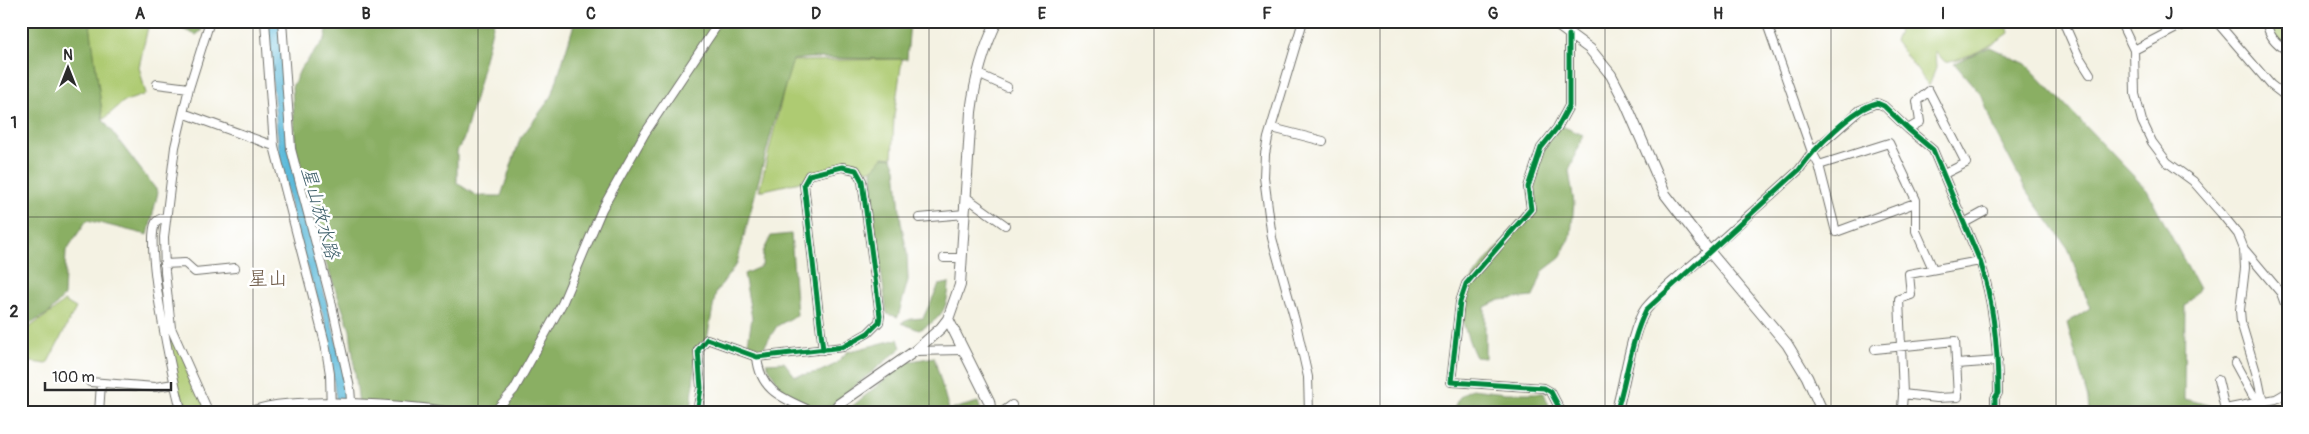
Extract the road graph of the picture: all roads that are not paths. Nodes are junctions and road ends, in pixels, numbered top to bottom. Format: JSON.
{"nodes":[{"id":1,"x":210,"y":21,"type":"edge"},
{"id":2,"x":265,"y":21,"type":"edge"},
{"id":3,"x":282,"y":21,"type":"edge"},
{"id":4,"x":720,"y":21,"type":"edge"},
{"id":5,"x":997,"y":21,"type":"edge"},
{"id":6,"x":1303,"y":21,"type":"edge"},
{"id":7,"x":1552,"y":21,"type":"edge"},
{"id":8,"x":1766,"y":21,"type":"edge"},
{"id":9,"x":2063,"y":21,"type":"edge"},
{"id":10,"x":2120,"y":21,"type":"edge"},
{"id":11,"x":2190,"y":21,"type":"edge"},
{"id":12,"x":2216,"y":21,"type":"edge"},
{"id":13,"x":2266,"y":21,"type":"edge"},
{"id":14,"x":1569,"y":35,"type":"junction"},
{"id":15,"x":2134,"y":50,"type":"junction"},
{"id":16,"x":2288,"y":51,"type":"edge"},
{"id":17,"x":978,"y":74,"type":"junction"},
{"id":18,"x":2090,"y":74,"type":"dead end"},
{"id":19,"x":157,"y":84,"type":"dead end"},
{"id":20,"x":1008,"y":87,"type":"dead end"},
{"id":21,"x":189,"y":88,"type":"junction"},
{"id":22,"x":2288,"y":98,"type":"edge"},
{"id":23,"x":183,"y":113,"type":"junction"},
{"id":24,"x":1272,"y":128,"type":"junction"},
{"id":25,"x":1908,"y":130,"type":"junction"},
{"id":26,"x":1323,"y":140,"type":"dead end"},
{"id":27,"x":274,"y":146,"type":"junction"},
{"id":28,"x":1812,"y":152,"type":"junction"},
{"id":29,"x":1819,"y":165,"type":"junction"},
{"id":30,"x":1944,"y":174,"type":"junction"},
{"id":31,"x":967,"y":198,"type":"junction"},
{"id":32,"x":1915,"y":203,"type":"junction"},
{"id":33,"x":1984,"y":212,"type":"dead end"},
{"id":34,"x":965,"y":214,"type":"junction"},
{"id":35,"x":166,"y":217,"type":"junction"},
{"id":36,"x":919,"y":218,"type":"dead end"},
{"id":37,"x":1964,"y":223,"type":"junction"},
{"id":38,"x":1005,"y":225,"type":"dead end"},
{"id":39,"x":2244,"y":249,"type":"junction"},
{"id":40,"x":1709,"y":251,"type":"junction"},
{"id":41,"x":944,"y":258,"type":"dead end"},
{"id":42,"x":962,"y":258,"type":"junction"},
{"id":43,"x":1980,"y":261,"type":"junction"},
{"id":44,"x":164,"y":264,"type":"junction"},
{"id":45,"x":235,"y":268,"type":"dead end"},
{"id":46,"x":1934,"y":269,"type":"junction"},
{"id":47,"x":2288,"y":312,"type":"edge"},
{"id":48,"x":948,"y":319,"type":"junction"},
{"id":49,"x":1900,"y":347,"type":"junction"},
{"id":50,"x":1875,"y":348,"type":"dead end"},
{"id":51,"x":824,"y":350,"type":"junction"},
{"id":52,"x":915,"y":350,"type":"junction"},
{"id":53,"x":962,"y":350,"type":"junction"},
{"id":54,"x":757,"y":357,"type":"junction"},
{"id":55,"x":1998,"y":361,"type":"junction"},
{"id":56,"x":2235,"y":363,"type":"dead end"},
{"id":57,"x":1957,"y":364,"type":"junction"},
{"id":58,"x":2218,"y":380,"type":"dead end"},
{"id":59,"x":90,"y":382,"type":"dead end"},
{"id":60,"x":101,"y":383,"type":"junction"},
{"id":61,"x":174,"y":384,"type":"junction"},
{"id":62,"x":2288,"y":392,"type":"edge"},
{"id":63,"x":1903,"y":394,"type":"junction"},
{"id":64,"x":2263,"y":400,"type":"junction"},
{"id":65,"x":331,"y":402,"type":"junction"},
{"id":66,"x":352,"y":403,"type":"junction"},
{"id":67,"x":1012,"y":405,"type":"dead end"},
{"id":68,"x":1617,"y":412,"type":"edge"},
{"id":69,"x":99,"y":413,"type":"edge"},
{"id":70,"x":182,"y":413,"type":"edge"},
{"id":71,"x":209,"y":413,"type":"edge"},
{"id":72,"x":248,"y":413,"type":"edge"},
{"id":73,"x":331,"y":413,"type":"edge"},
{"id":74,"x":352,"y":413,"type":"edge"},
{"id":75,"x":460,"y":413,"type":"edge"},
{"id":76,"x":493,"y":413,"type":"edge"},
{"id":77,"x":697,"y":413,"type":"edge"},
{"id":78,"x":815,"y":413,"type":"edge"},
{"id":79,"x":832,"y":413,"type":"edge"},
{"id":80,"x":991,"y":413,"type":"edge"},
{"id":81,"x":1001,"y":413,"type":"edge"},
{"id":82,"x":1309,"y":413,"type":"edge"},
{"id":83,"x":1562,"y":413,"type":"edge"},
{"id":84,"x":1823,"y":413,"type":"edge"},
{"id":85,"x":1898,"y":413,"type":"edge"},
{"id":86,"x":1995,"y":413,"type":"edge"},
{"id":87,"x":2265,"y":413,"type":"edge"}],
"edges":[{"from":1,"to":21,"type":"street"},
{"from":2,"to":27,"type":"street"},
{"from":3,"to":66,"type":"street"},
{"from":4,"to":76,"type":"street"},
{"from":5,"to":17,"type":"street"},
{"from":6,"to":24,"type":"street"},
{"from":7,"to":14,"type":"street"},
{"from":8,"to":28,"type":"street"},
{"from":9,"to":18,"type":"street"},
{"from":10,"to":15,"type":"street"},
{"from":11,"to":15,"type":"street"},
{"from":12,"to":22,"type":"street"},
{"from":13,"to":16,"type":"street"},
{"from":14,"to":40,"type":"street"},
{"from":14,"to":83,"type":"street"},
{"from":15,"to":39,"type":"street"},
{"from":17,"to":20,"type":"street"},
{"from":17,"to":31,"type":"street"},
{"from":19,"to":21,"type":"street"},
{"from":21,"to":23,"type":"street"},
{"from":23,"to":27,"type":"street"},
{"from":23,"to":35,"type":"street"},
{"from":24,"to":26,"type":"street"},
{"from":24,"to":82,"type":"street"},
{"from":25,"to":28,"type":"street"},
{"from":25,"to":30,"type":"street"},
{"from":25,"to":30,"type":"street"},
{"from":27,"to":65,"type":"street"},
{"from":28,"to":29,"type":"street"},
{"from":28,"to":40,"type":"street"},
{"from":29,"to":32,"type":"street"},
{"from":29,"to":32,"type":"street"},
{"from":30,"to":37,"type":"street"},
{"from":31,"to":34,"type":"street"},
{"from":31,"to":38,"type":"street"},
{"from":32,"to":46,"type":"street"},
{"from":33,"to":37,"type":"street"},
{"from":34,"to":36,"type":"street"},
{"from":34,"to":42,"type":"street"},
{"from":35,"to":44,"type":"street"},
{"from":35,"to":61,"type":"street"},
{"from":37,"to":43,"type":"street"},
{"from":39,"to":47,"type":"street"},
{"from":39,"to":64,"type":"street"},
{"from":40,"to":68,"type":"street"},
{"from":40,"to":84,"type":"street"},
{"from":41,"to":42,"type":"street"},
{"from":42,"to":48,"type":"street"},
{"from":43,"to":46,"type":"street"},
{"from":43,"to":55,"type":"street"},
{"from":44,"to":45,"type":"street"},
{"from":44,"to":71,"type":"street"},
{"from":46,"to":49,"type":"street"},
{"from":48,"to":52,"type":"street"},
{"from":48,"to":53,"type":"street"},
{"from":49,"to":50,"type":"street"},
{"from":49,"to":57,"type":"street"},
{"from":49,"to":63,"type":"street"},
{"from":51,"to":51,"type":"street"},
{"from":51,"to":54,"type":"street"},
{"from":52,"to":53,"type":"street"},
{"from":52,"to":79,"type":"street"},
{"from":53,"to":80,"type":"street"},
{"from":54,"to":77,"type":"street"},
{"from":54,"to":78,"type":"street"},
{"from":55,"to":57,"type":"street"},
{"from":55,"to":86,"type":"street"},
{"from":56,"to":64,"type":"street"},
{"from":57,"to":63,"type":"street"},
{"from":58,"to":64,"type":"street"},
{"from":59,"to":60,"type":"street"},
{"from":60,"to":61,"type":"street"},
{"from":60,"to":69,"type":"street"},
{"from":61,"to":70,"type":"street"},
{"from":62,"to":64,"type":"street"},
{"from":63,"to":85,"type":"street"},
{"from":64,"to":87,"type":"street"},
{"from":65,"to":66,"type":"street"},
{"from":65,"to":72,"type":"street"},
{"from":65,"to":73,"type":"street"},
{"from":66,"to":74,"type":"street"},
{"from":66,"to":75,"type":"street"},
{"from":67,"to":81,"type":"street"}]}
